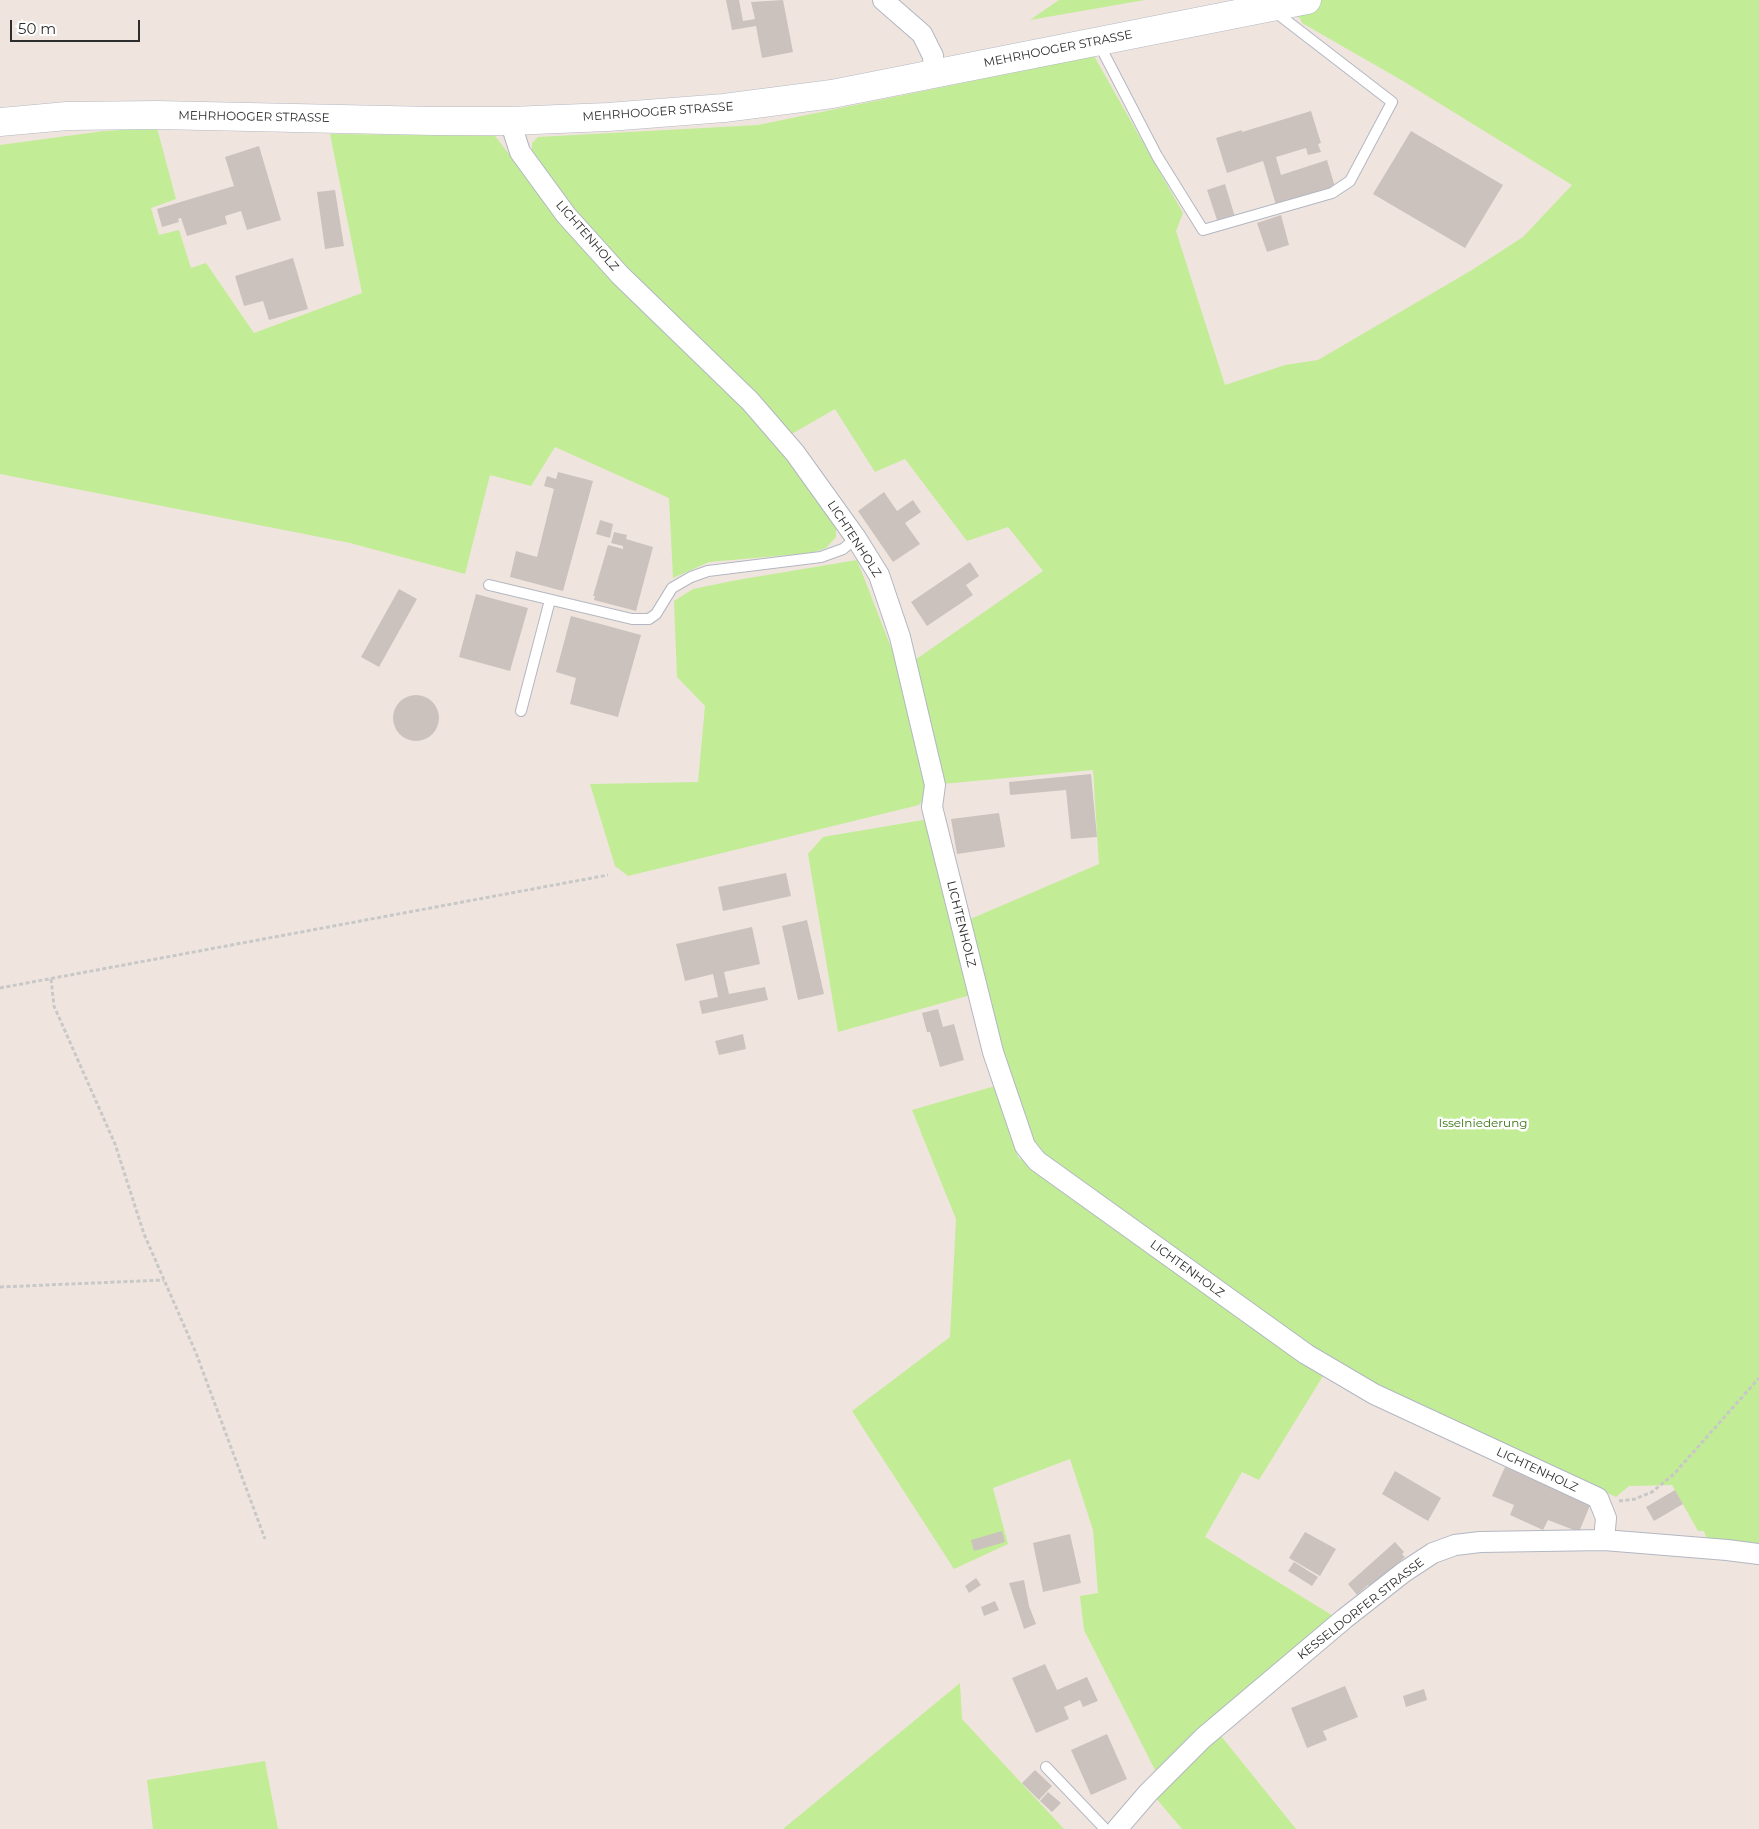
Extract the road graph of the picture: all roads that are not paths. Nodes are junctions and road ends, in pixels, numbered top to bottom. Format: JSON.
{"nodes":[{"id":1,"x":884,"y":0,"type":"edge"},
{"id":2,"x":1307,"y":0,"type":"edge"},
{"id":3,"x":1270,"y":8,"type":"junction"},
{"id":4,"x":1098,"y":42,"type":"junction"},
{"id":5,"x":934,"y":74,"type":"junction"},
{"id":6,"x":510,"y":121,"type":"junction"},
{"id":7,"x":0,"y":122,"type":"edge"},
{"id":8,"x":856,"y":538,"type":"junction"},
{"id":9,"x":489,"y":585,"type":"dead end"},
{"id":10,"x":550,"y":600,"type":"junction"},
{"id":11,"x":521,"y":711,"type":"dead end"},
{"id":12,"x":1604,"y":1540,"type":"junction"},
{"id":13,"x":1759,"y":1554,"type":"edge"},
{"id":14,"x":1046,"y":1767,"type":"dead end"},
{"id":15,"x":1105,"y":1829,"type":"edge"},
{"id":16,"x":1117,"y":1829,"type":"edge"}],
"edges":[{"from":1,"to":5,"type":"street"},
{"from":2,"to":3,"type":"main road","name":"MEHRHOOGER STRASSE"},
{"from":3,"to":4,"type":"main road","name":"MEHRHOOGER STRASSE"},
{"from":3,"to":4,"type":"lane"},
{"from":4,"to":5,"type":"main road","name":"MEHRHOOGER STRASSE"},
{"from":5,"to":6,"type":"main road","name":"MEHRHOOGER STRASSE"},
{"from":6,"to":7,"type":"main road","name":"MEHRHOOGER STRASSE"},
{"from":6,"to":8,"type":"street","name":"LICHTENHOLZ"},
{"from":8,"to":10,"type":"lane"},
{"from":8,"to":12,"type":"street","name":"LICHTENHOLZ"},
{"from":9,"to":10,"type":"lane"},
{"from":10,"to":11,"type":"lane"},
{"from":12,"to":13,"type":"street","name":"KESSELDORFER STRASSE"},
{"from":12,"to":16,"type":"street","name":"KESSELDORFER STRASSE"},
{"from":14,"to":15,"type":"lane"}]}
